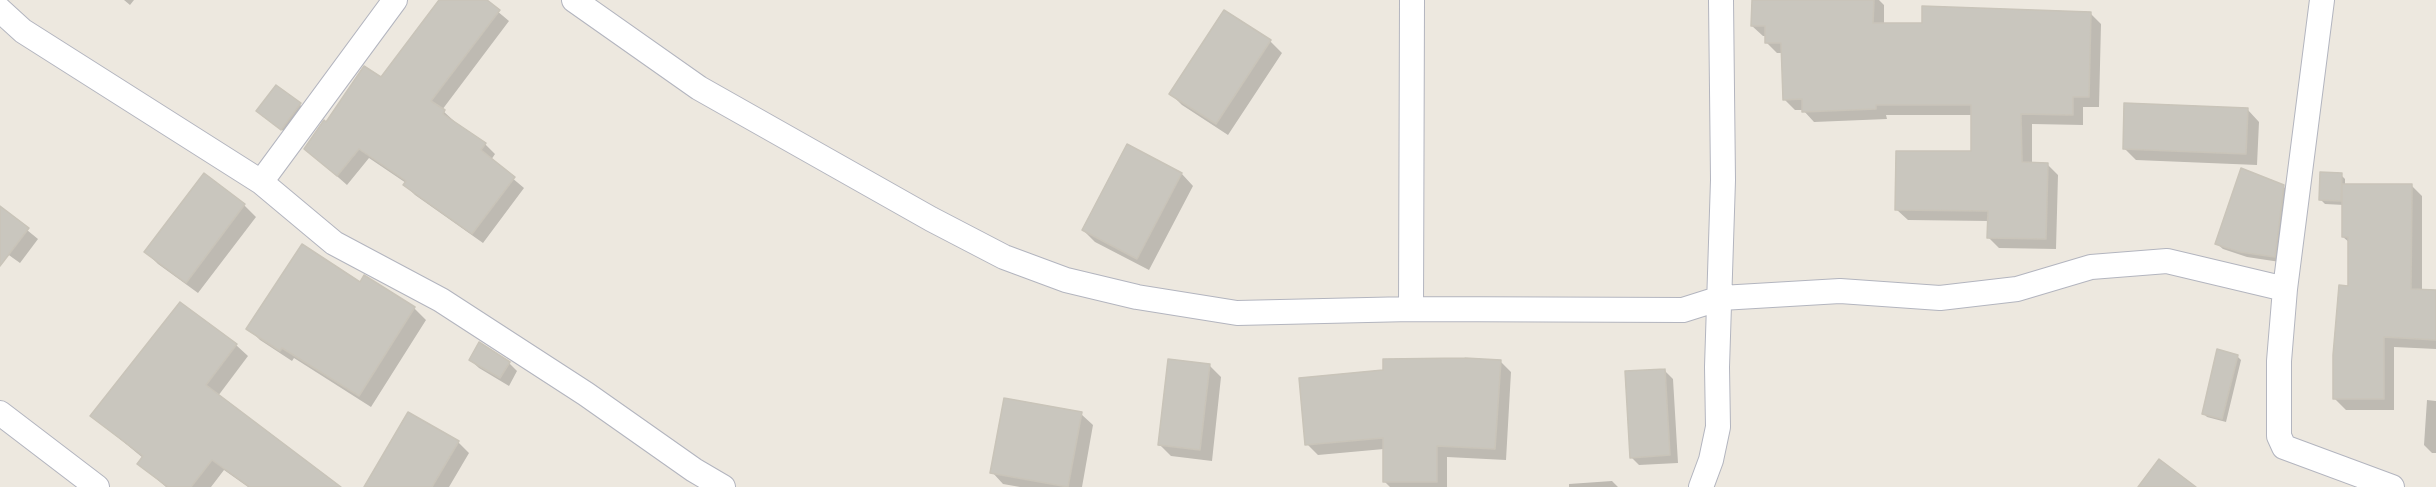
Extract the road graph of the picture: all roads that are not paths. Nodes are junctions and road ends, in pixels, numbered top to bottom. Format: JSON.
{"nodes":[{"id":1,"x":395,"y":0,"type":"edge"},
{"id":2,"x":574,"y":0,"type":"edge"},
{"id":3,"x":1412,"y":0,"type":"edge"},
{"id":4,"x":1721,"y":0,"type":"edge"},
{"id":5,"x":2322,"y":0,"type":"edge"},
{"id":6,"x":0,"y":10,"type":"edge"},
{"id":7,"x":261,"y":182,"type":"junction"},
{"id":8,"x":2285,"y":289,"type":"junction"},
{"id":9,"x":1721,"y":298,"type":"junction"},
{"id":10,"x":1411,"y":309,"type":"junction"},
{"id":11,"x":0,"y":413,"type":"edge"},
{"id":12,"x":689,"y":479,"type":"edge"},
{"id":13,"x":97,"y":487,"type":"edge"},
{"id":14,"x":723,"y":487,"type":"edge"},
{"id":15,"x":1701,"y":487,"type":"edge"},
{"id":16,"x":2392,"y":487,"type":"edge"}],
"edges":[{"from":1,"to":7,"type":"street"},
{"from":2,"to":10,"type":"street"},
{"from":3,"to":10,"type":"street"},
{"from":4,"to":9,"type":"street"},
{"from":5,"to":8,"type":"street"},
{"from":6,"to":7,"type":"street"},
{"from":7,"to":12,"type":"street"},
{"from":8,"to":9,"type":"street"},
{"from":8,"to":16,"type":"street"},
{"from":9,"to":10,"type":"street"},
{"from":9,"to":15,"type":"street"},
{"from":11,"to":13,"type":"street"},
{"from":12,"to":14,"type":"street"}]}
